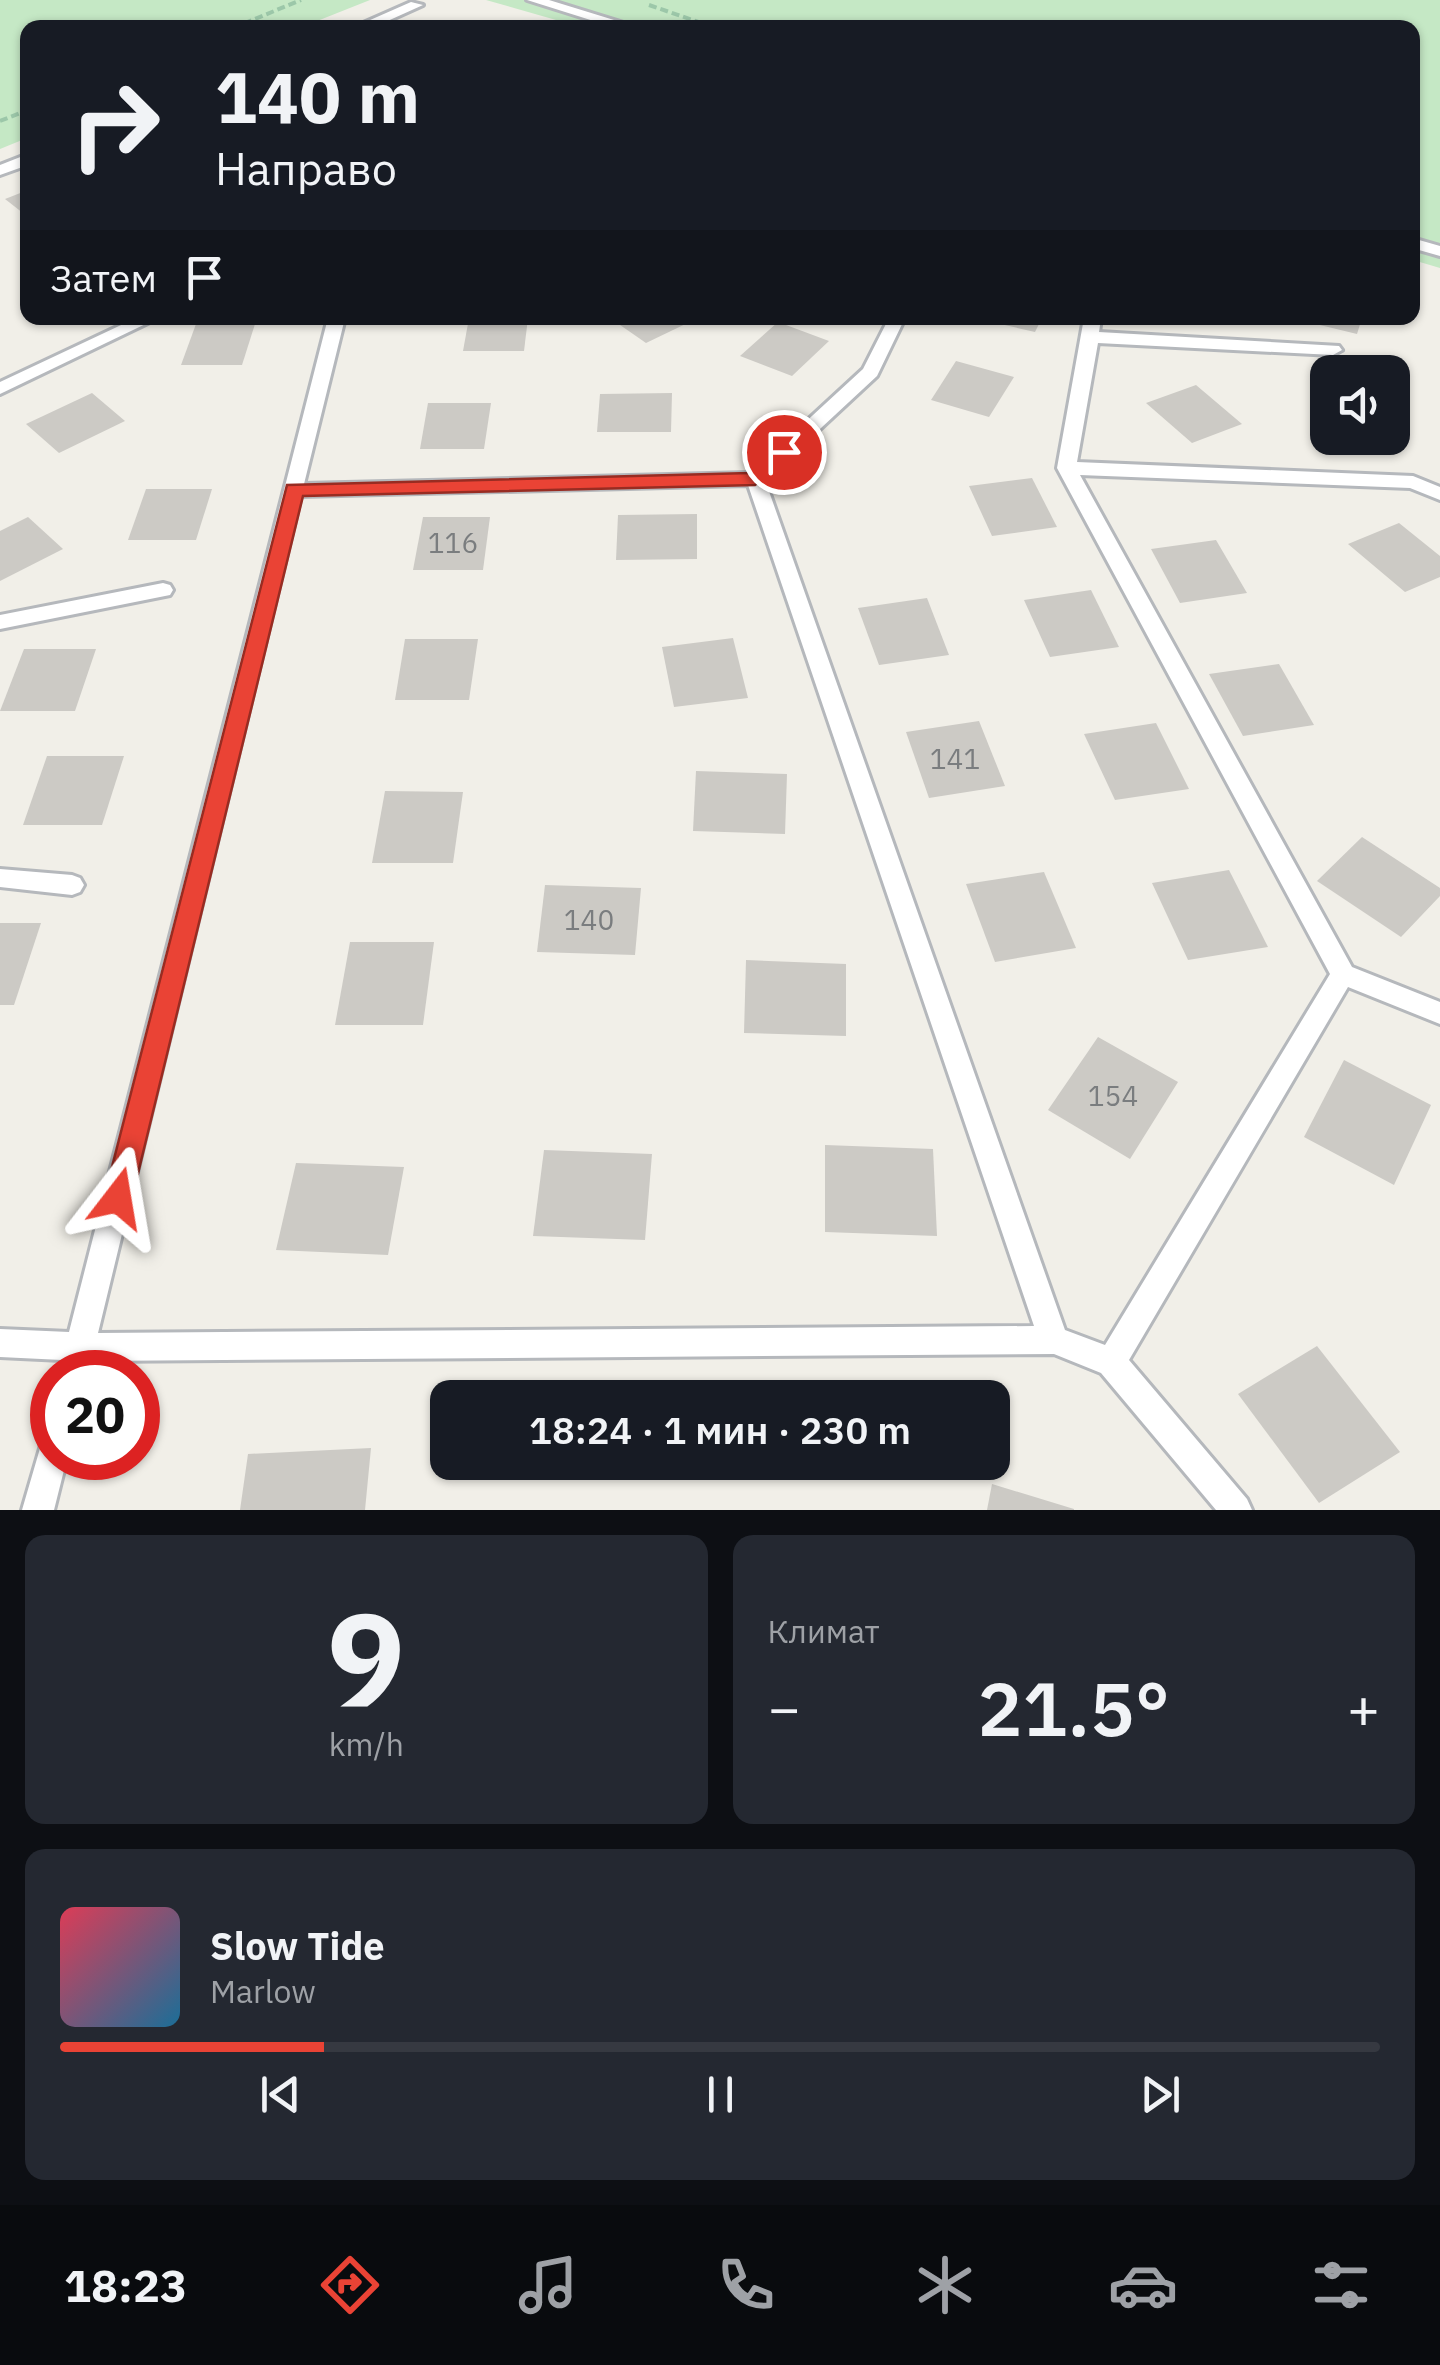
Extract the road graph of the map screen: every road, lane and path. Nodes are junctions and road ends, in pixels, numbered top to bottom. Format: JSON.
{"nodes":[{"id":1,"x":301,"y":0,"type":"edge"},
{"id":2,"x":534,"y":0,"type":"edge"},
{"id":3,"x":634,"y":0,"type":"edge"},
{"id":4,"x":416,"y":3,"type":"edge"},
{"id":5,"x":252,"y":20,"type":"edge"},
{"id":6,"x":378,"y":20,"type":"edge"},
{"id":7,"x":605,"y":20,"type":"edge"},
{"id":8,"x":693,"y":20,"type":"edge"},
{"id":9,"x":134,"y":325,"type":"edge"},
{"id":10,"x":334,"y":325,"type":"edge"},
{"id":11,"x":894,"y":325,"type":"edge"},
{"id":12,"x":1091,"y":327,"type":"edge"},
{"id":13,"x":1333,"y":350,"type":"dead end"},
{"id":14,"x":0,"y":389,"type":"edge"},
{"id":15,"x":1067,"y":468,"type":"junction"},
{"id":16,"x":755,"y":479,"type":"junction"},
{"id":17,"x":294,"y":490,"type":"junction"},
{"id":18,"x":1440,"y":494,"type":"edge"},
{"id":19,"x":162,"y":590,"type":"dead end"},
{"id":20,"x":0,"y":622,"type":"edge"},
{"id":21,"x":0,"y":878,"type":"edge"},
{"id":22,"x":72,"y":885,"type":"dead end"},
{"id":23,"x":1343,"y":974,"type":"junction"},
{"id":24,"x":1440,"y":1014,"type":"edge"},
{"id":25,"x":1054,"y":1340,"type":"junction"},
{"id":26,"x":0,"y":1343,"type":"edge"},
{"id":27,"x":32,"y":1350,"type":"edge"},
{"id":28,"x":80,"y":1350,"type":"edge"},
{"id":29,"x":160,"y":1358,"type":"edge"},
{"id":30,"x":1111,"y":1362,"type":"junction"},
{"id":31,"x":46,"y":1480,"type":"edge"},
{"id":32,"x":38,"y":1510,"type":"edge"},
{"id":33,"x":1236,"y":1510,"type":"edge"}],
"edges":[{"from":1,"to":5,"type":"path"},
{"from":2,"to":7,"type":"lane"},
{"from":3,"to":8,"type":"path"},
{"from":4,"to":6,"type":"lane"},
{"from":9,"to":14,"type":"lane"},
{"from":10,"to":17,"type":"lane"},
{"from":11,"to":16,"type":"lane"},
{"from":12,"to":13,"type":"lane"},
{"from":12,"to":15,"type":"lane"},
{"from":15,"to":18,"type":"lane"},
{"from":15,"to":23,"type":"lane"},
{"from":16,"to":17,"type":"lane"},
{"from":16,"to":25,"type":"lane"},
{"from":17,"to":28,"type":"lane"},
{"from":19,"to":20,"type":"lane"},
{"from":21,"to":22,"type":"lane"},
{"from":23,"to":24,"type":"lane"},
{"from":23,"to":30,"type":"lane"},
{"from":25,"to":29,"type":"lane"},
{"from":25,"to":30,"type":"lane"},
{"from":26,"to":27,"type":"lane"},
{"from":30,"to":33,"type":"lane"},
{"from":31,"to":32,"type":"lane"}]}
